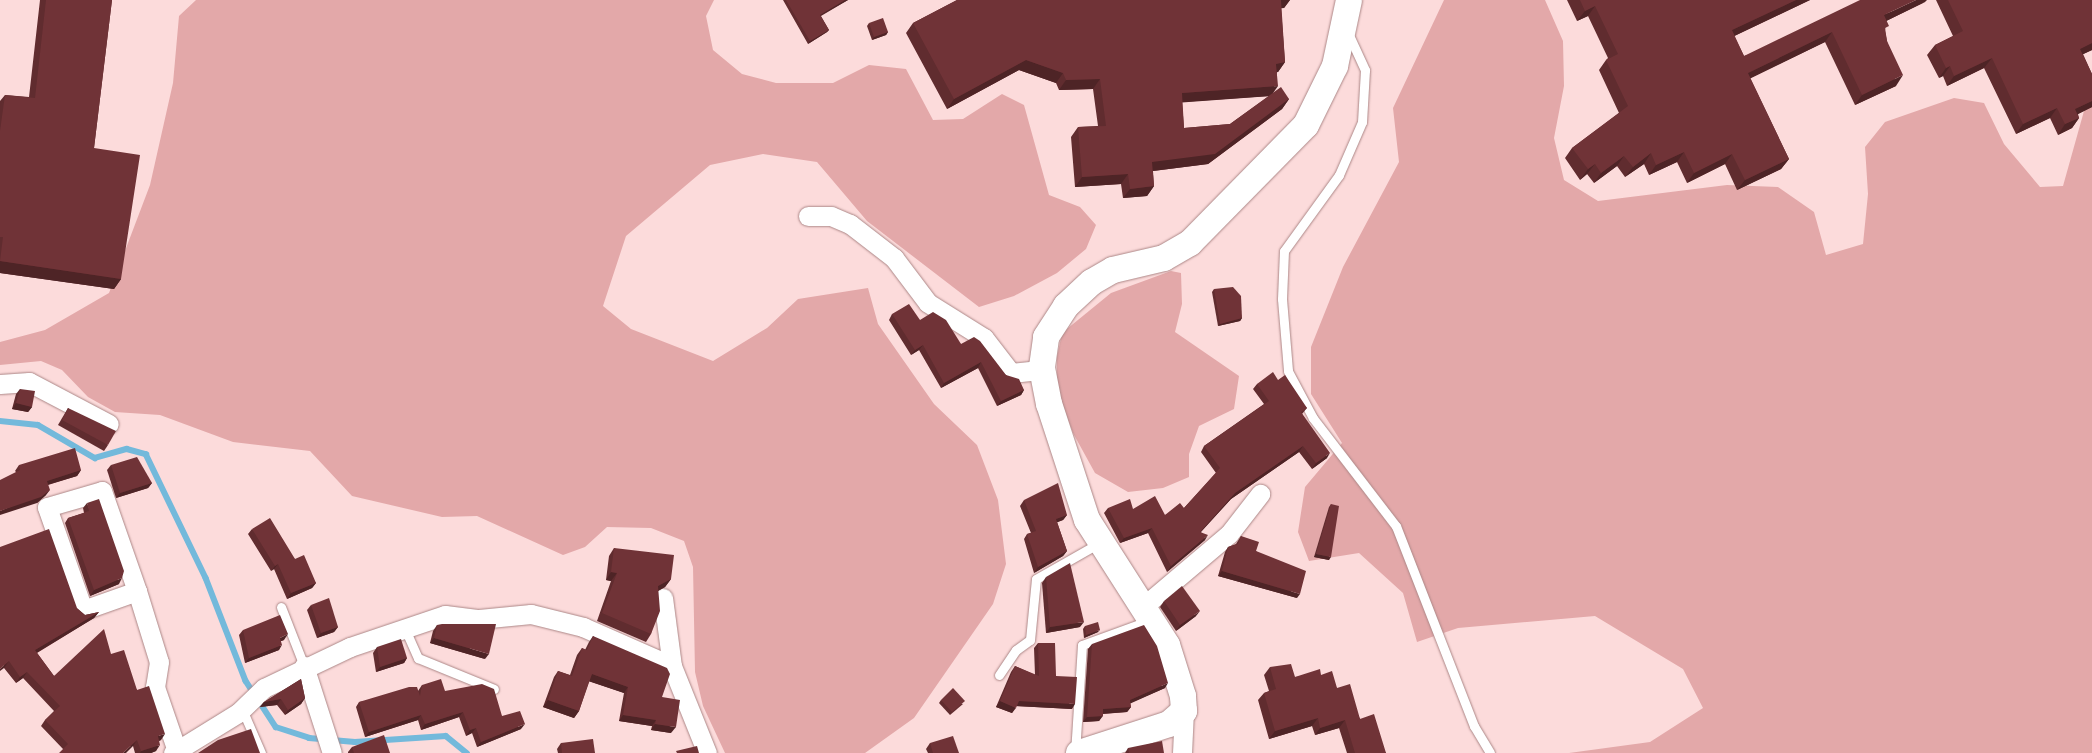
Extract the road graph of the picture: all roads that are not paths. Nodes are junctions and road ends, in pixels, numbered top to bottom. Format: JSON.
{"nodes":[{"id":1,"x":1346,"y":12,"type":"edge"},
{"id":2,"x":808,"y":216,"type":"dead end"},
{"id":3,"x":1042,"y":370,"type":"junction"},
{"id":4,"x":0,"y":384,"type":"edge"},
{"id":5,"x":109,"y":424,"type":"dead end"},
{"id":6,"x":1260,"y":494,"type":"dead end"},
{"id":7,"x":1100,"y":542,"type":"junction"},
{"id":8,"x":137,"y":591,"type":"junction"},
{"id":9,"x":663,"y":598,"type":"edge"},
{"id":10,"x":281,"y":608,"type":"dead end"},
{"id":11,"x":1148,"y":613,"type":"junction"},
{"id":12,"x":405,"y":629,"type":"junction"},
{"id":13,"x":304,"y":666,"type":"junction"},
{"id":14,"x":672,"y":666,"type":"junction"},
{"id":15,"x":999,"y":675,"type":"dead end"},
{"id":16,"x":494,"y":689,"type":"edge"},
{"id":17,"x":242,"y":710,"type":"junction"},
{"id":18,"x":1184,"y":711,"type":"junction"},
{"id":19,"x":175,"y":752,"type":"edge"},
{"id":20,"x":261,"y":753,"type":"edge"},
{"id":21,"x":332,"y":753,"type":"edge"},
{"id":22,"x":707,"y":753,"type":"edge"},
{"id":23,"x":1075,"y":753,"type":"edge"},
{"id":24,"x":1079,"y":753,"type":"edge"},
{"id":25,"x":1182,"y":753,"type":"edge"},
{"id":26,"x":1490,"y":753,"type":"edge"}],
"edges":[{"from":1,"to":3,"type":"street"},
{"from":1,"to":26,"type":"lane"},
{"from":2,"to":3,"type":"street"},
{"from":3,"to":7,"type":"street"},
{"from":4,"to":5,"type":"street"},
{"from":6,"to":11,"type":"street"},
{"from":7,"to":11,"type":"street"},
{"from":7,"to":15,"type":"lane"},
{"from":8,"to":8,"type":"street"},
{"from":8,"to":19,"type":"street"},
{"from":9,"to":14,"type":"street"},
{"from":10,"to":13,"type":"lane"},
{"from":11,"to":18,"type":"street"},
{"from":11,"to":23,"type":"lane"},
{"from":12,"to":13,"type":"street"},
{"from":12,"to":14,"type":"street"},
{"from":12,"to":16,"type":"lane"},
{"from":13,"to":17,"type":"street"},
{"from":13,"to":21,"type":"street"},
{"from":14,"to":22,"type":"street"},
{"from":17,"to":19,"type":"street"},
{"from":17,"to":20,"type":"lane"},
{"from":18,"to":24,"type":"street"},
{"from":18,"to":25,"type":"street"}]}
